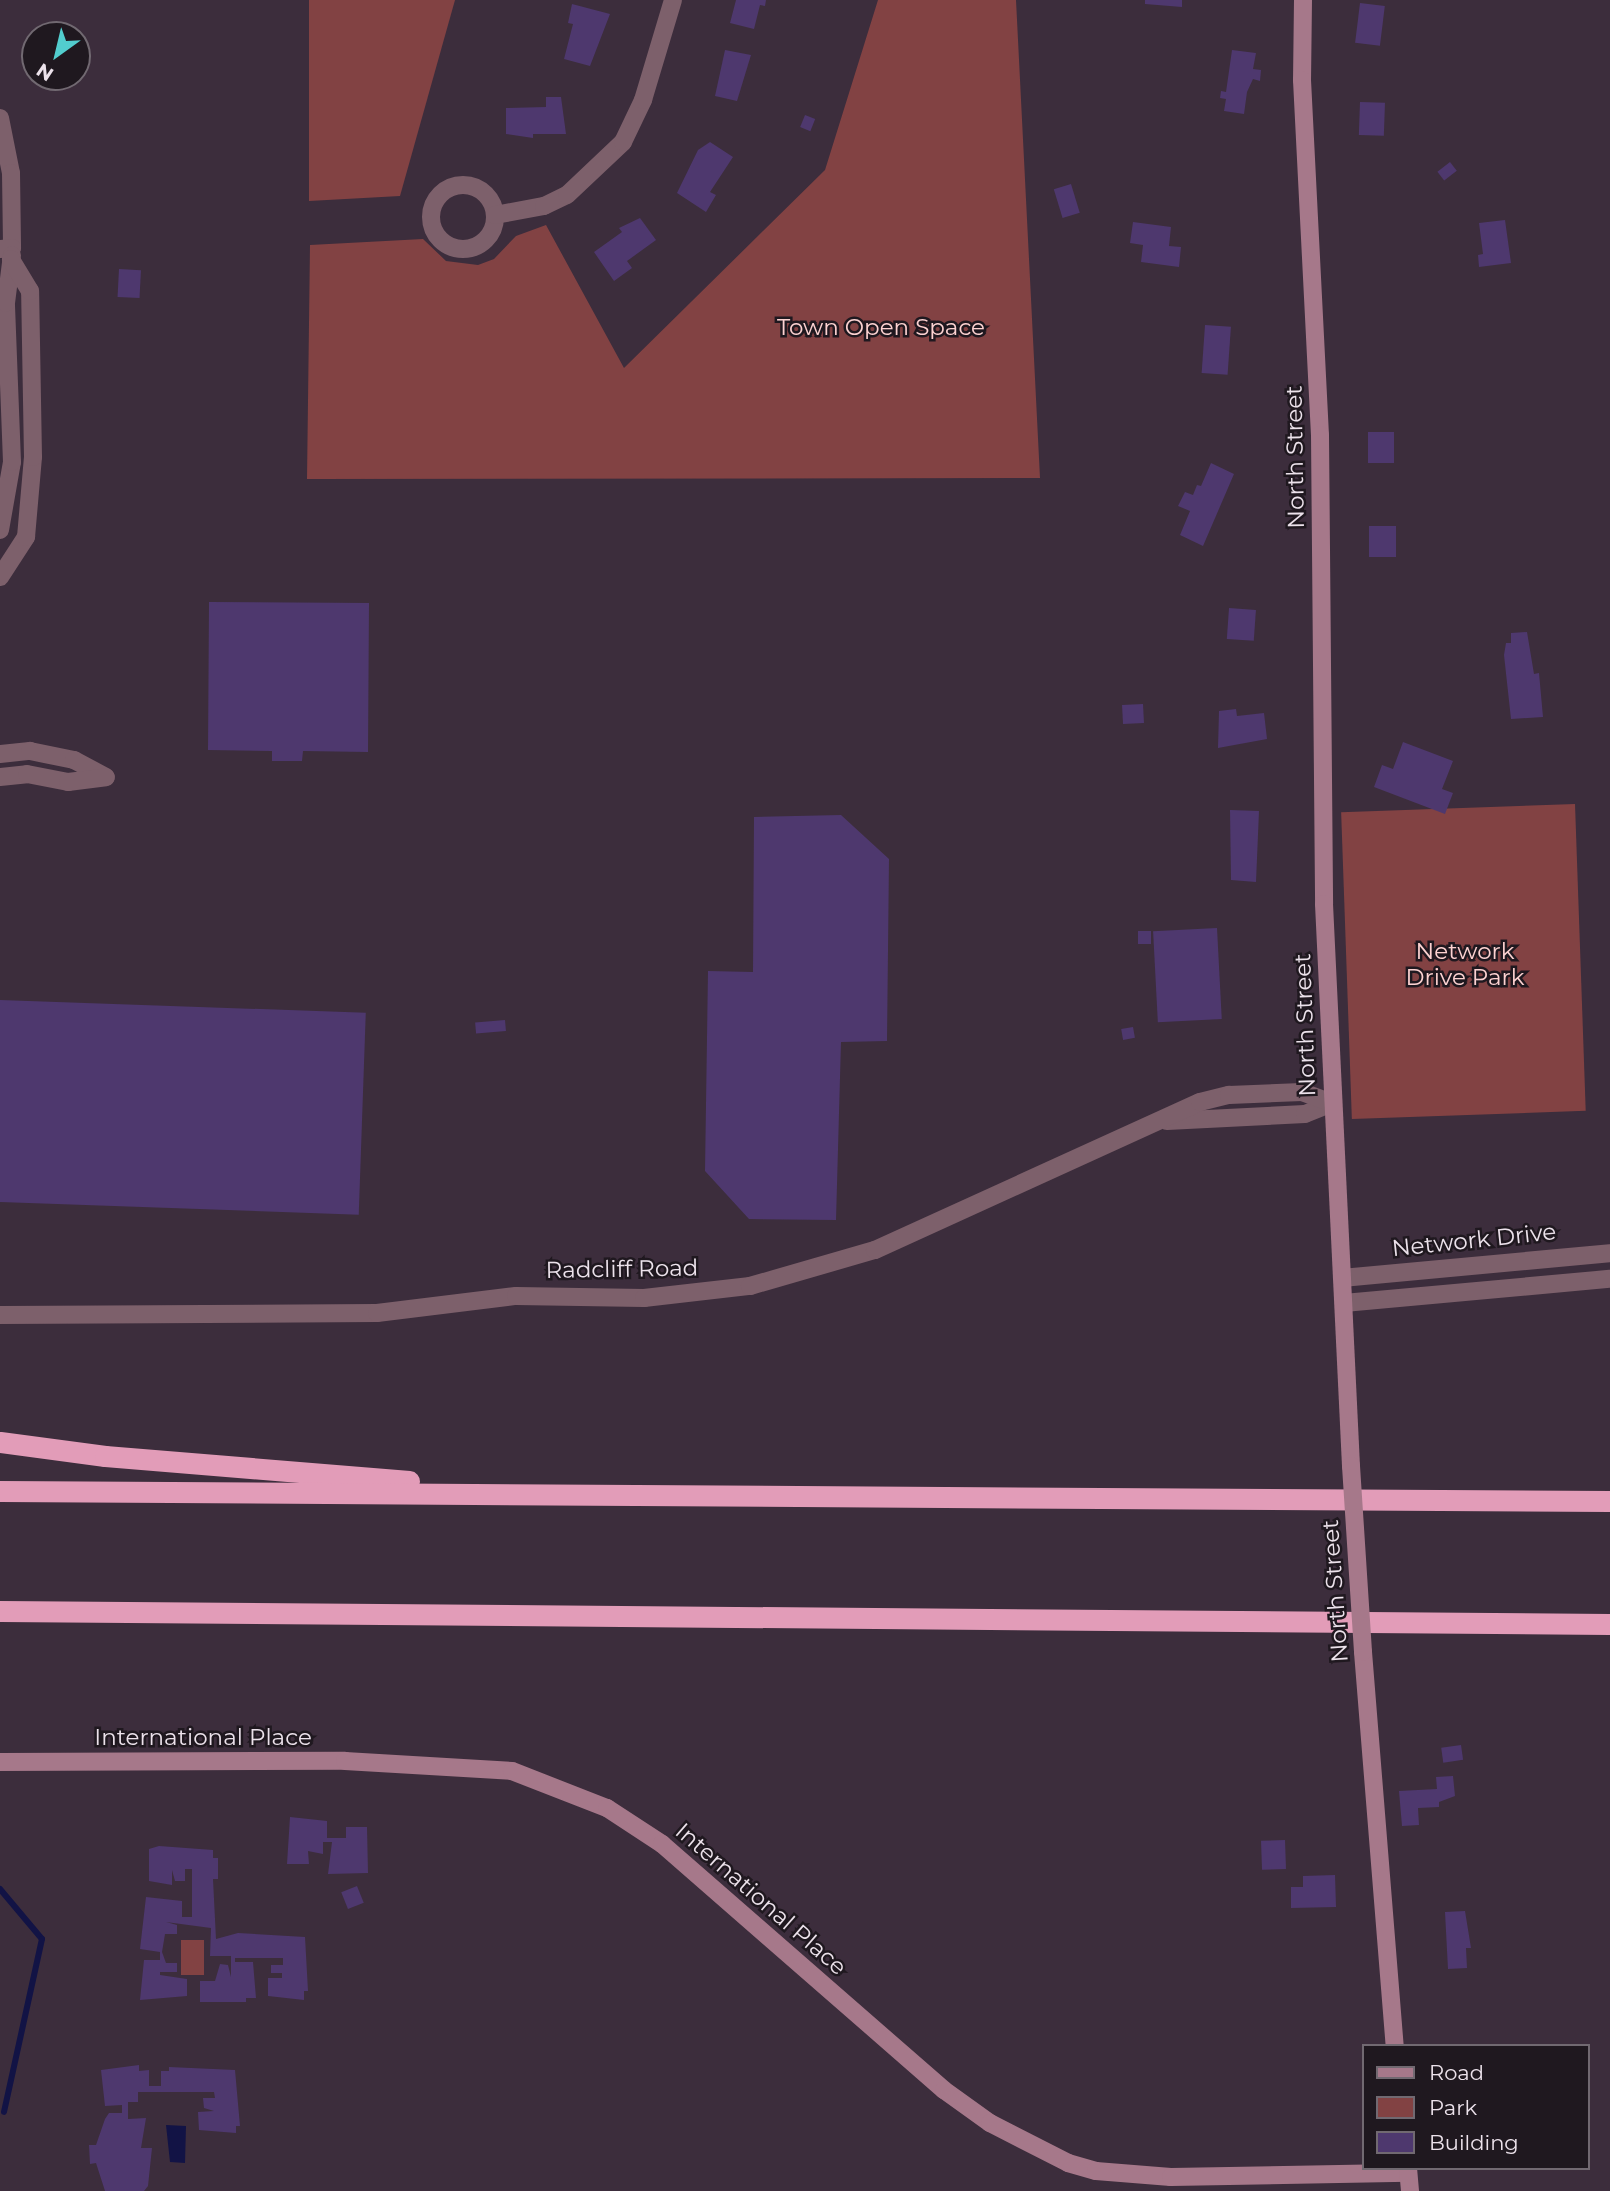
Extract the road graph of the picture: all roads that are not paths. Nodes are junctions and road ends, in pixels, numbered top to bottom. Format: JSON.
{"nodes":[{"id":1,"x":673,"y":0,"type":"edge"},
{"id":2,"x":1303,"y":0,"type":"edge"},
{"id":3,"x":0,"y":118,"type":"edge"},
{"id":4,"x":495,"y":215,"type":"dead end"},
{"id":5,"x":8,"y":252,"type":"edge"},
{"id":6,"x":0,"y":530,"type":"edge"},
{"id":7,"x":0,"y":577,"type":"edge"},
{"id":8,"x":0,"y":754,"type":"edge"},
{"id":9,"x":0,"y":777,"type":"edge"},
{"id":10,"x":1332,"y":1103,"type":"junction"},
{"id":11,"x":1610,"y":1253,"type":"edge"},
{"id":12,"x":1342,"y":1278,"type":"junction"},
{"id":13,"x":1610,"y":1279,"type":"edge"},
{"id":14,"x":1344,"y":1304,"type":"junction"},
{"id":15,"x":0,"y":1315,"type":"edge"},
{"id":16,"x":0,"y":1442,"type":"edge"},
{"id":17,"x":0,"y":1491,"type":"edge"},
{"id":18,"x":593,"y":1494,"type":"junction"},
{"id":19,"x":1610,"y":1500,"type":"edge"},
{"id":20,"x":0,"y":1611,"type":"edge"},
{"id":21,"x":1610,"y":1624,"type":"edge"},
{"id":22,"x":0,"y":1762,"type":"edge"},
{"id":23,"x":1395,"y":2044,"type":"edge"},
{"id":24,"x":1408,"y":2178,"type":"edge"}],
"edges":[{"from":1,"to":4,"type":"street"},
{"from":2,"to":10,"type":"main road","name":"North Street"},
{"from":3,"to":5,"type":"street"},
{"from":5,"to":6,"type":"street"},
{"from":5,"to":7,"type":"street"},
{"from":8,"to":9,"type":"street"},
{"from":10,"to":12,"type":"main road","name":"North Street"},
{"from":10,"to":15,"type":"street","name":"Radcliff Road"},
{"from":11,"to":12,"type":"street","name":"Network Drive"},
{"from":12,"to":14,"type":"main road","name":"North Street"},
{"from":13,"to":14,"type":"street"},
{"from":14,"to":23,"type":"main road","name":"North Street","bridge":true},
{"from":16,"to":18,"type":"highway"},
{"from":17,"to":18,"type":"highway"},
{"from":18,"to":19,"type":"highway"},
{"from":20,"to":21,"type":"highway"},
{"from":22,"to":24,"type":"main road","name":"International Place"}]}
